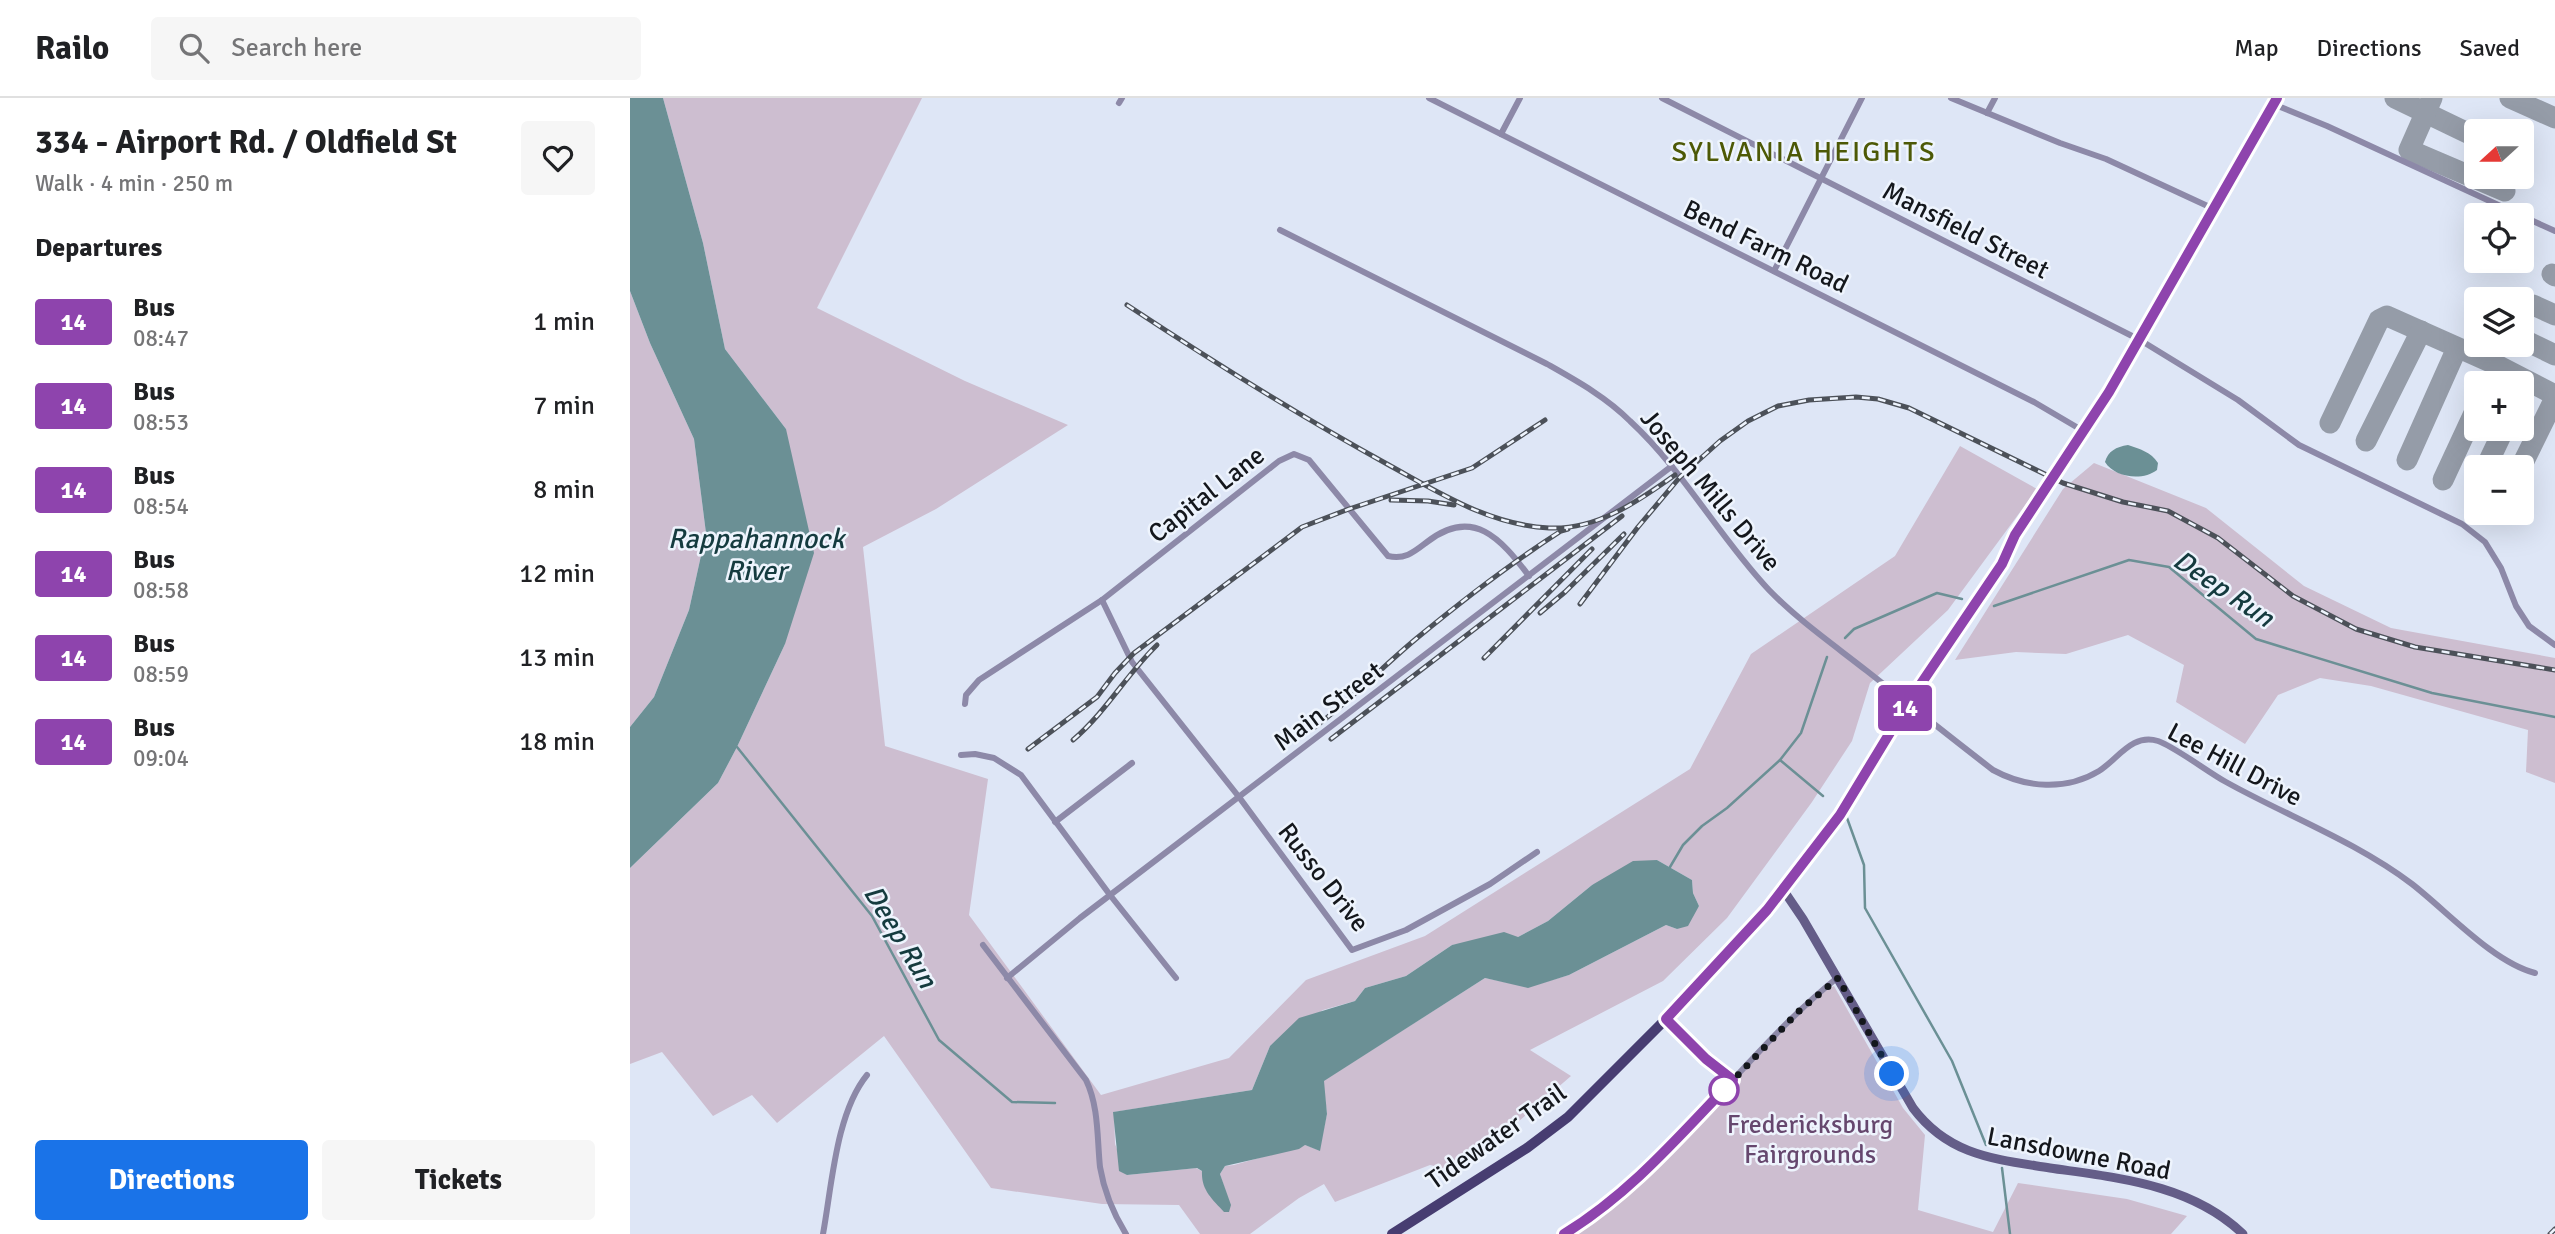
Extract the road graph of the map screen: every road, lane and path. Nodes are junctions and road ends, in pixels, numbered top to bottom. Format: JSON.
{"nodes":[{"id":1,"x":1429,"y":98,"type":"edge"},
{"id":2,"x":1520,"y":98,"type":"edge"},
{"id":3,"x":1662,"y":98,"type":"edge"},
{"id":4,"x":1862,"y":98,"type":"edge"},
{"id":5,"x":1951,"y":98,"type":"edge"},
{"id":6,"x":1995,"y":98,"type":"edge"},
{"id":7,"x":2275,"y":101,"type":"edge"},
{"id":8,"x":1987,"y":113,"type":"junction"},
{"id":9,"x":1501,"y":134,"type":"junction"},
{"id":10,"x":1823,"y":179,"type":"junction"},
{"id":11,"x":2493,"y":203,"type":"edge"},
{"id":12,"x":2214,"y":209,"type":"junction"},
{"id":13,"x":2534,"y":222,"type":"edge"},
{"id":14,"x":1280,"y":230,"type":"dead end"},
{"id":15,"x":2555,"y":231,"type":"edge"},
{"id":16,"x":1774,"y":271,"type":"junction"},
{"id":17,"x":2140,"y":340,"type":"junction"},
{"id":18,"x":2085,"y":432,"type":"junction"},
{"id":19,"x":1672,"y":466,"type":"junction"},
{"id":20,"x":1529,"y":576,"type":"junction"},
{"id":21,"x":1102,"y":600,"type":"junction"},
{"id":22,"x":2555,"y":645,"type":"edge"},
{"id":23,"x":1908,"y":703,"type":"junction"},
{"id":24,"x":965,"y":704,"type":"dead end"},
{"id":25,"x":961,"y":755,"type":"dead end"},
{"id":26,"x":1132,"y":763,"type":"dead end"},
{"id":27,"x":1239,"y":797,"type":"junction"},
{"id":28,"x":1055,"y":822,"type":"junction"},
{"id":29,"x":1537,"y":852,"type":"dead end"},
{"id":30,"x":1784,"y":891,"type":"junction"},
{"id":31,"x":1110,"y":895,"type":"junction"},
{"id":32,"x":983,"y":945,"type":"dead end"},
{"id":33,"x":2535,"y":973,"type":"dead end"},
{"id":34,"x":1007,"y":978,"type":"junction"},
{"id":35,"x":1176,"y":978,"type":"dead end"},
{"id":36,"x":1838,"y":978,"type":"junction"},
{"id":37,"x":1666,"y":1019,"type":"junction"},
{"id":38,"x":867,"y":1075,"type":"dead end"},
{"id":39,"x":1733,"y":1080,"type":"junction"},
{"id":40,"x":823,"y":1234,"type":"edge"},
{"id":41,"x":1126,"y":1234,"type":"edge"},
{"id":42,"x":1392,"y":1234,"type":"edge"},
{"id":43,"x":1564,"y":1234,"type":"edge"},
{"id":44,"x":2243,"y":1234,"type":"edge"}],
"edges":[{"from":1,"to":9,"type":"street","name":"Bend Farm Road"},
{"from":2,"to":9,"type":"street"},
{"from":3,"to":10,"type":"street","name":"Mansfield Street"},
{"from":4,"to":10,"type":"street"},
{"from":5,"to":8,"type":"street"},
{"from":6,"to":8,"type":"street"},
{"from":7,"to":11,"type":"street"},
{"from":7,"to":12,"type":"main road","name":"Tidewater Trail"},
{"from":8,"to":12,"type":"street"},
{"from":9,"to":16,"type":"street","name":"Bend Farm Road"},
{"from":10,"to":16,"type":"street"},
{"from":10,"to":17,"type":"street","name":"Mansfield Street"},
{"from":12,"to":17,"type":"main road","name":"Tidewater Trail"},
{"from":13,"to":15,"type":"street"},
{"from":14,"to":19,"type":"street","name":"Joseph Mills Drive"},
{"from":16,"to":18,"type":"street","name":"Bend Farm Road"},
{"from":17,"to":18,"type":"main road","name":"Tidewater Trail"},
{"from":17,"to":22,"type":"street","name":"Mansfield Street"},
{"from":18,"to":23,"type":"main road","name":"Tidewater Trail"},
{"from":19,"to":20,"type":"street","name":"Main Street"},
{"from":19,"to":23,"type":"street","name":"Joseph Mills Drive"},
{"from":20,"to":21,"type":"street","name":"Capital Lane"},
{"from":20,"to":27,"type":"street","name":"Main Street"},
{"from":21,"to":24,"type":"street","name":"Capital Lane"},
{"from":21,"to":27,"type":"street"},
{"from":23,"to":30,"type":"main road","name":"Tidewater Trail"},
{"from":23,"to":33,"type":"street","name":"Lee Hill Drive"},
{"from":25,"to":28,"type":"street"},
{"from":26,"to":28,"type":"street"},
{"from":27,"to":29,"type":"street","name":"Russo Drive"},
{"from":27,"to":31,"type":"street","name":"Main Street"},
{"from":28,"to":31,"type":"street"},
{"from":30,"to":36,"type":"main road","name":"Lansdowne Road"},
{"from":30,"to":37,"type":"main road","name":"Tidewater Trail"},
{"from":31,"to":34,"type":"street","name":"Main Street"},
{"from":31,"to":35,"type":"street"},
{"from":32,"to":34,"type":"street"},
{"from":34,"to":41,"type":"street"},
{"from":36,"to":39,"type":"street"},
{"from":36,"to":44,"type":"main road","name":"Lansdowne Road"},
{"from":37,"to":39,"type":"street"},
{"from":37,"to":42,"type":"main road","name":"Tidewater Trail"},
{"from":38,"to":40,"type":"street"},
{"from":39,"to":43,"type":"street"}]}
